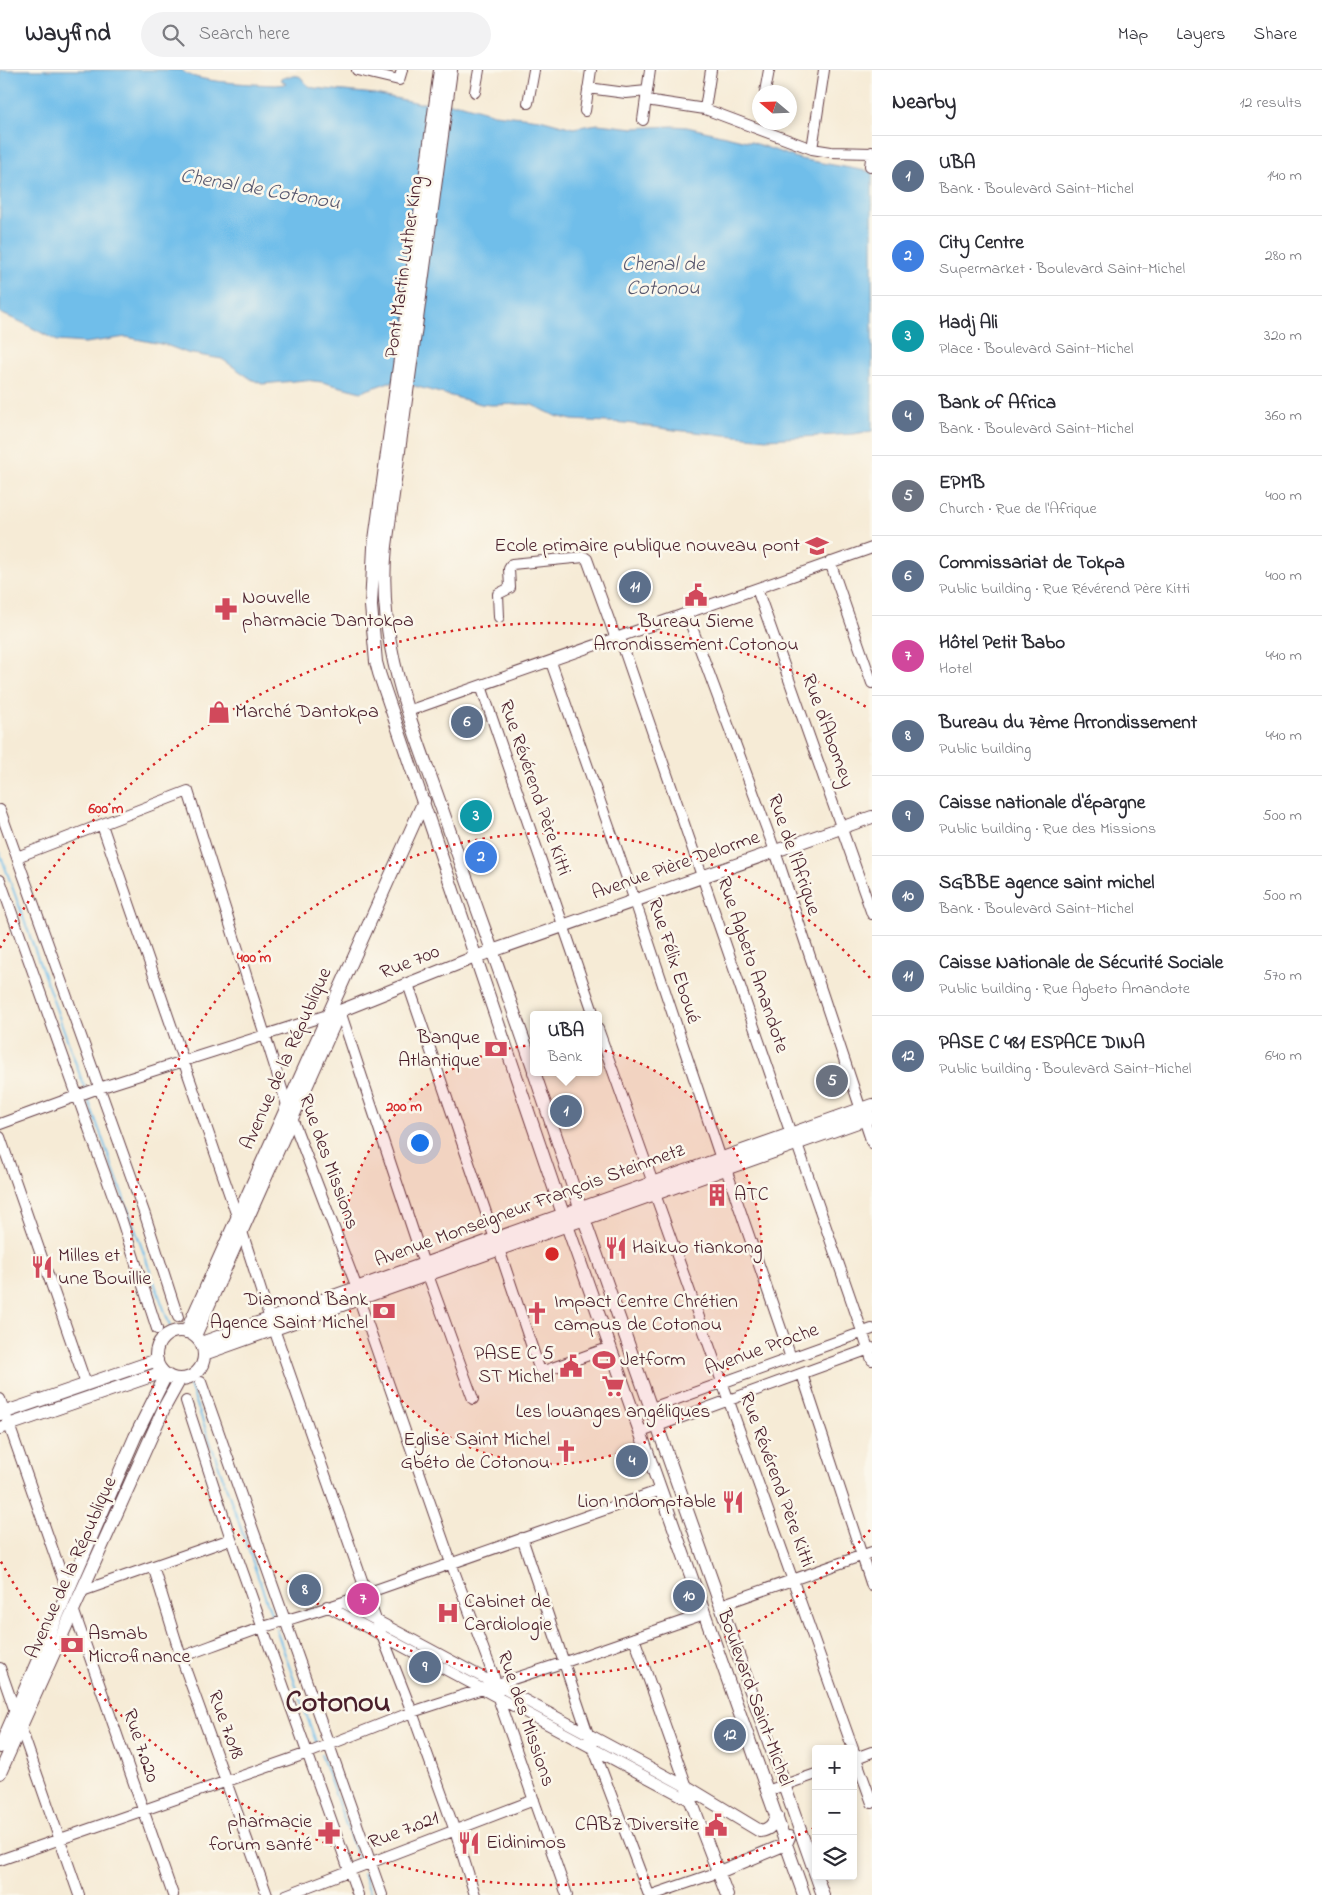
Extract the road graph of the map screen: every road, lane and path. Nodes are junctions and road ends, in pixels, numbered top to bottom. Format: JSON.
{"nodes":[{"id":1,"x":358,"y":70,"type":"edge"},
{"id":2,"x":402,"y":70,"type":"edge"},
{"id":3,"x":440,"y":70,"type":"edge"},
{"id":4,"x":451,"y":70,"type":"edge"},
{"id":5,"x":479,"y":70,"type":"edge"},
{"id":6,"x":534,"y":70,"type":"edge"},
{"id":7,"x":591,"y":70,"type":"edge"},
{"id":8,"x":650,"y":70,"type":"edge"},
{"id":9,"x":711,"y":70,"type":"edge"},
{"id":10,"x":769,"y":70,"type":"edge"},
{"id":11,"x":824,"y":70,"type":"edge"},
{"id":12,"x":444,"y":84,"type":"junction"},
{"id":13,"x":766,"y":85,"type":"edge"},
{"id":14,"x":588,"y":88,"type":"junction"},
{"id":15,"x":475,"y":92,"type":"dead end"},
{"id":16,"x":646,"y":95,"type":"junction"},
{"id":17,"x":528,"y":103,"type":"dead end"},
{"id":18,"x":705,"y":109,"type":"junction"},
{"id":19,"x":585,"y":112,"type":"dead end"},
{"id":20,"x":643,"y":120,"type":"dead end"},
{"id":21,"x":752,"y":124,"type":"edge"},
{"id":22,"x":769,"y":130,"type":"edge"},
{"id":23,"x":812,"y":149,"type":"junction"},
{"id":24,"x":872,"y":152,"type":"edge"},
{"id":25,"x":870,"y":166,"type":"dead end"},
{"id":26,"x":392,"y":455,"type":"junction"},
{"id":27,"x":872,"y":548,"type":"edge"},
{"id":28,"x":830,"y":562,"type":"junction"},
{"id":29,"x":757,"y":589,"type":"junction"},
{"id":30,"x":687,"y":614,"type":"junction"},
{"id":31,"x":499,"y":617,"type":"dead end"},
{"id":32,"x":618,"y":638,"type":"junction"},
{"id":33,"x":551,"y":662,"type":"junction"},
{"id":34,"x":872,"y":683,"type":"edge"},
{"id":35,"x":481,"y":686,"type":"junction"},
{"id":36,"x":408,"y":711,"type":"junction"},
{"id":37,"x":424,"y":801,"type":"junction"},
{"id":38,"x":0,"y":810,"type":"edge"},
{"id":39,"x":872,"y":817,"type":"edge"},
{"id":40,"x":102,"y":825,"type":"junction"},
{"id":41,"x":843,"y":828,"type":"junction"},
{"id":42,"x":775,"y":851,"type":"junction"},
{"id":43,"x":17,"y":857,"type":"junction"},
{"id":44,"x":703,"y":877,"type":"junction"},
{"id":45,"x":0,"y":880,"type":"edge"},
{"id":46,"x":635,"y":900,"type":"junction"},
{"id":47,"x":872,"y":914,"type":"edge"},
{"id":48,"x":562,"y":926,"type":"junction"},
{"id":49,"x":494,"y":951,"type":"junction"},
{"id":50,"x":475,"y":957,"type":"junction"},
{"id":51,"x":408,"y":984,"type":"junction"},
{"id":52,"x":593,"y":1011,"type":"edge"},
{"id":53,"x":334,"y":1012,"type":"junction"},
{"id":54,"x":266,"y":1034,"type":"junction"},
{"id":55,"x":602,"y":1039,"type":"edge"},
{"id":56,"x":530,"y":1059,"type":"edge"},
{"id":57,"x":184,"y":1060,"type":"junction"},
{"id":58,"x":536,"y":1076,"type":"edge"},
{"id":59,"x":98,"y":1089,"type":"junction"},
{"id":60,"x":80,"y":1095,"type":"junction"},
{"id":61,"x":287,"y":1105,"type":"junction"},
{"id":62,"x":867,"y":1113,"type":"edge"},
{"id":63,"x":292,"y":1118,"type":"junction"},
{"id":64,"x":0,"y":1124,"type":"edge"},
{"id":65,"x":0,"y":1137,"type":"edge"},
{"id":66,"x":794,"y":1139,"type":"junction"},
{"id":67,"x":872,"y":1143,"type":"edge"},
{"id":68,"x":723,"y":1164,"type":"junction"},
{"id":69,"x":654,"y":1188,"type":"junction"},
{"id":70,"x":582,"y":1214,"type":"junction"},
{"id":71,"x":237,"y":1216,"type":"junction"},
{"id":72,"x":566,"y":1220,"type":"junction"},
{"id":73,"x":242,"y":1230,"type":"junction"},
{"id":74,"x":497,"y":1244,"type":"junction"},
{"id":75,"x":426,"y":1269,"type":"junction"},
{"id":76,"x":358,"y":1294,"type":"junction"},
{"id":77,"x":178,"y":1317,"type":"dead end"},
{"id":78,"x":272,"y":1324,"type":"junction"},
{"id":79,"x":157,"y":1329,"type":"dead end"},
{"id":80,"x":867,"y":1331,"type":"edge"},
{"id":81,"x":196,"y":1341,"type":"junction"},
{"id":82,"x":611,"y":1347,"type":"junction"},
{"id":83,"x":870,"y":1349,"type":"edge"},
{"id":84,"x":791,"y":1358,"type":"junction"},
{"id":85,"x":157,"y":1360,"type":"junction"},
{"id":86,"x":872,"y":1360,"type":"edge"},
{"id":87,"x":164,"y":1373,"type":"junction"},
{"id":88,"x":802,"y":1374,"type":"junction"},
{"id":89,"x":180,"y":1379,"type":"junction"},
{"id":90,"x":201,"y":1382,"type":"dead end"},
{"id":91,"x":722,"y":1383,"type":"junction"},
{"id":92,"x":86,"y":1384,"type":"junction"},
{"id":93,"x":0,"y":1399,"type":"edge"},
{"id":94,"x":473,"y":1399,"type":"dead end"},
{"id":95,"x":186,"y":1400,"type":"dead end"},
{"id":96,"x":729,"y":1400,"type":"junction"},
{"id":97,"x":651,"y":1408,"type":"junction"},
{"id":98,"x":2,"y":1413,"type":"edge"},
{"id":99,"x":635,"y":1414,"type":"junction"},
{"id":100,"x":657,"y":1426,"type":"junction"},
{"id":101,"x":5,"y":1427,"type":"edge"},
{"id":102,"x":641,"y":1432,"type":"junction"},
{"id":103,"x":661,"y":1490,"type":"junction"},
{"id":104,"x":522,"y":1538,"type":"junction"},
{"id":105,"x":231,"y":1539,"type":"junction"},
{"id":106,"x":872,"y":1552,"type":"edge"},
{"id":107,"x":861,"y":1556,"type":"junction"},
{"id":108,"x":451,"y":1563,"type":"junction"},
{"id":109,"x":153,"y":1566,"type":"junction"},
{"id":110,"x":793,"y":1580,"type":"junction"},
{"id":111,"x":872,"y":1586,"type":"edge"},
{"id":112,"x":82,"y":1592,"type":"junction"},
{"id":113,"x":366,"y":1592,"type":"junction"},
{"id":114,"x":68,"y":1594,"type":"junction"},
{"id":115,"x":344,"y":1603,"type":"junction"},
{"id":116,"x":721,"y":1605,"type":"junction"},
{"id":117,"x":327,"y":1606,"type":"junction"},
{"id":118,"x":73,"y":1609,"type":"junction"},
{"id":119,"x":704,"y":1614,"type":"junction"},
{"id":120,"x":376,"y":1620,"type":"junction"},
{"id":121,"x":285,"y":1621,"type":"junction"},
{"id":122,"x":263,"y":1628,"type":"junction"},
{"id":123,"x":382,"y":1636,"type":"junction"},
{"id":124,"x":634,"y":1638,"type":"junction"},
{"id":125,"x":181,"y":1657,"type":"junction"},
{"id":126,"x":565,"y":1662,"type":"junction"},
{"id":127,"x":0,"y":1668,"type":"edge"},
{"id":128,"x":497,"y":1685,"type":"junction"},
{"id":129,"x":481,"y":1690,"type":"junction"},
{"id":130,"x":498,"y":1698,"type":"junction"},
{"id":131,"x":15,"y":1711,"type":"junction"},
{"id":132,"x":412,"y":1712,"type":"junction"},
{"id":133,"x":20,"y":1728,"type":"junction"},
{"id":134,"x":588,"y":1734,"type":"junction"},
{"id":135,"x":329,"y":1745,"type":"junction"},
{"id":136,"x":851,"y":1745,"type":"edge"},
{"id":137,"x":0,"y":1747,"type":"edge"},
{"id":138,"x":595,"y":1751,"type":"junction"},
{"id":139,"x":872,"y":1752,"type":"edge"},
{"id":140,"x":308,"y":1753,"type":"junction"},
{"id":141,"x":857,"y":1754,"type":"edge"},
{"id":142,"x":857,"y":1762,"type":"edge"},
{"id":143,"x":0,"y":1773,"type":"edge"},
{"id":144,"x":812,"y":1776,"type":"edge"},
{"id":145,"x":226,"y":1780,"type":"junction"},
{"id":146,"x":785,"y":1786,"type":"junction"},
{"id":147,"x":688,"y":1787,"type":"junction"},
{"id":148,"x":767,"y":1791,"type":"junction"},
{"id":149,"x":534,"y":1800,"type":"junction"},
{"id":150,"x":691,"y":1801,"type":"junction"},
{"id":151,"x":872,"y":1803,"type":"edge"},
{"id":152,"x":714,"y":1804,"type":"junction"},
{"id":153,"x":143,"y":1810,"type":"junction"},
{"id":154,"x":777,"y":1816,"type":"junction"},
{"id":155,"x":794,"y":1816,"type":"junction"},
{"id":156,"x":455,"y":1831,"type":"junction"},
{"id":157,"x":60,"y":1839,"type":"junction"},
{"id":158,"x":786,"y":1844,"type":"junction"},
{"id":159,"x":0,"y":1860,"type":"edge"},
{"id":160,"x":370,"y":1863,"type":"junction"},
{"id":161,"x":349,"y":1871,"type":"junction"},
{"id":162,"x":719,"y":1872,"type":"junction"},
{"id":163,"x":79,"y":1895,"type":"edge"},
{"id":164,"x":173,"y":1895,"type":"edge"},
{"id":165,"x":268,"y":1895,"type":"edge"},
{"id":166,"x":286,"y":1895,"type":"edge"},
{"id":167,"x":358,"y":1895,"type":"edge"},
{"id":168,"x":382,"y":1895,"type":"edge"},
{"id":169,"x":475,"y":1895,"type":"edge"},
{"id":170,"x":567,"y":1895,"type":"edge"},
{"id":171,"x":651,"y":1895,"type":"edge"},
{"id":172,"x":727,"y":1895,"type":"edge"},
{"id":173,"x":804,"y":1895,"type":"edge"},
{"id":174,"x":823,"y":1895,"type":"edge"}],
"edges":[{"from":1,"to":2,"type":"street"},
{"from":3,"to":12,"type":"main road"},
{"from":4,"to":12,"type":"main road"},
{"from":5,"to":15,"type":"street"},
{"from":6,"to":17,"type":"street"},
{"from":7,"to":14,"type":"street"},
{"from":8,"to":16,"type":"street"},
{"from":9,"to":18,"type":"street"},
{"from":10,"to":13,"type":"street"},
{"from":11,"to":23,"type":"street"},
{"from":12,"to":26,"type":"main road","name":"Pont Martin Luther King"},
{"from":14,"to":16,"type":"street"},
{"from":14,"to":19,"type":"street"},
{"from":16,"to":18,"type":"street"},
{"from":16,"to":20,"type":"street"},
{"from":18,"to":21,"type":"street"},
{"from":22,"to":23,"type":"street"},
{"from":23,"to":24,"type":"street"},
{"from":24,"to":25,"type":"street"},
{"from":26,"to":36,"type":"main road","name":"Boulevard Saint-Michel"},
{"from":26,"to":37,"type":"main road","name":"Boulevard Saint-Michel"},
{"from":27,"to":28,"type":"street"},
{"from":28,"to":29,"type":"street"},
{"from":28,"to":34,"type":"street"},
{"from":29,"to":30,"type":"street"},
{"from":29,"to":41,"type":"street","name":"Rue d'Abomey"},
{"from":30,"to":32,"type":"street"},
{"from":30,"to":42,"type":"street","name":"Rue de l'Afrique"},
{"from":31,"to":32,"type":"street","name":"Rue Agbeto Amandote"},
{"from":32,"to":33,"type":"street"},
{"from":32,"to":44,"type":"street","name":"Rue Agbeto Amandote"},
{"from":33,"to":35,"type":"street"},
{"from":33,"to":46,"type":"street","name":"Rue Félix Eboué"},
{"from":35,"to":36,"type":"street"},
{"from":35,"to":48,"type":"street","name":"Rue Révérend Père Kitti"},
{"from":36,"to":49,"type":"main road","name":"Boulevard Saint-Michel"},
{"from":37,"to":50,"type":"main road","name":"Boulevard Saint-Michel"},
{"from":37,"to":53,"type":"main road","name":"Avenue de la République"},
{"from":38,"to":43,"type":"street"},
{"from":39,"to":41,"type":"main road","name":"Avenue Pière Delorme"},
{"from":40,"to":43,"type":"street"},
{"from":40,"to":54,"type":"street","name":"Rue des Missions"},
{"from":40,"to":57,"type":"street"},
{"from":41,"to":42,"type":"main road","name":"Avenue Pière Delorme"},
{"from":41,"to":47,"type":"street","name":"Rue d'Abomey"},
{"from":42,"to":44,"type":"main road","name":"Avenue Pière Delorme"},
{"from":42,"to":62,"type":"street","name":"Rue de l'Afrique"},
{"from":43,"to":59,"type":"street"},
{"from":44,"to":46,"type":"main road","name":"Avenue Pière Delorme"},
{"from":44,"to":66,"type":"street","name":"Rue Agbeto Amandote"},
{"from":45,"to":60,"type":"street"},
{"from":46,"to":48,"type":"main road","name":"Avenue Pière Delorme"},
{"from":46,"to":68,"type":"street","name":"Rue Félix Eboué"},
{"from":48,"to":49,"type":"main road","name":"Avenue Pière Delorme"},
{"from":48,"to":52,"type":"street","name":"Rue Révérend Père Kitti"},
{"from":49,"to":50,"type":"main road","name":"Rue 700"},
{"from":49,"to":56,"type":"main road","name":"Boulevard Saint-Michel"},
{"from":50,"to":51,"type":"main road","name":"Rue 700"},
{"from":50,"to":72,"type":"main road","name":"Boulevard Saint-Michel"},
{"from":51,"to":53,"type":"main road","name":"Rue 700"},
{"from":51,"to":74,"type":"street"},
{"from":53,"to":54,"type":"street"},
{"from":53,"to":61,"type":"main road","name":"Avenue de la République"},
{"from":53,"to":63,"type":"main road","name":"Avenue de la République"},
{"from":53,"to":75,"type":"street"},
{"from":54,"to":57,"type":"street"},
{"from":54,"to":61,"type":"street","name":"Rue des Missions"},
{"from":55,"to":69,"type":"street","name":"Rue Révérend Père Kitti"},
{"from":57,"to":59,"type":"street"},
{"from":57,"to":71,"type":"street"},
{"from":58,"to":70,"type":"main road","name":"Boulevard Saint-Michel"},
{"from":59,"to":60,"type":"street"},
{"from":59,"to":77,"type":"street"},
{"from":60,"to":64,"type":"street"},
{"from":60,"to":79,"type":"street"},
{"from":61,"to":63,"type":"street","name":"Rue des Missions"},
{"from":61,"to":71,"type":"main road","name":"Avenue de la République"},
{"from":62,"to":66,"type":"main road","name":"Avenue Monseigneur François Steinmetz"},
{"from":62,"to":67,"type":"street","name":"Rue de l'Afrique"},
{"from":63,"to":73,"type":"main road","name":"Avenue de la République"},
{"from":63,"to":76,"type":"street","name":"Rue des Missions"},
{"from":65,"to":92,"type":"street"},
{"from":66,"to":68,"type":"main road","name":"Avenue Monseigneur François Steinmetz"},
{"from":66,"to":80,"type":"street","name":"Rue Agbeto Amandote"},
{"from":68,"to":69,"type":"main road","name":"Avenue Monseigneur François Steinmetz"},
{"from":68,"to":84,"type":"street","name":"Rue Félix Eboué"},
{"from":69,"to":70,"type":"main road","name":"Avenue Monseigneur François Steinmetz"},
{"from":69,"to":91,"type":"street","name":"Rue Révérend Père Kitti"},
{"from":70,"to":72,"type":"main road","name":"Avenue Monseigneur François Steinmetz"},
{"from":70,"to":97,"type":"main road","name":"Boulevard Saint-Michel"},
{"from":71,"to":73,"type":"street"},
{"from":71,"to":81,"type":"main road","name":"Avenue de la République"},
{"from":72,"to":74,"type":"main road","name":"Avenue Monseigneur François Steinmetz"},
{"from":72,"to":82,"type":"main road","name":"Boulevard Saint-Michel"},
{"from":73,"to":78,"type":"street"},
{"from":73,"to":81,"type":"main road","name":"Avenue de la République"},
{"from":74,"to":75,"type":"main road","name":"Avenue Monseigneur François Steinmetz"},
{"from":74,"to":82,"type":"street"},
{"from":75,"to":76,"type":"main road","name":"Avenue Monseigneur François Steinmetz"},
{"from":75,"to":94,"type":"street"},
{"from":76,"to":78,"type":"main road","name":"Avenue Monseigneur François Steinmetz"},
{"from":76,"to":108,"type":"street","name":"Rue des Missions"},
{"from":78,"to":81,"type":"main road","name":"Avenue Monseigneur François Steinmetz"},
{"from":78,"to":113,"type":"street"},
{"from":80,"to":83,"type":"street","name":"Rue Agbeto Amandote"},
{"from":80,"to":84,"type":"street","name":"Avenue Proche"},
{"from":81,"to":85,"type":"main road"},
{"from":81,"to":89,"type":"main road"},
{"from":82,"to":99,"type":"main road","name":"Boulevard Saint-Michel"},
{"from":83,"to":86,"type":"street","name":"Rue Agbeto Amandote"},
{"from":83,"to":88,"type":"street","name":"Avenue Proche"},
{"from":84,"to":91,"type":"street","name":"Avenue Proche"},
{"from":85,"to":87,"type":"main road"},
{"from":85,"to":92,"type":"main road"},
{"from":87,"to":89,"type":"main road"},
{"from":87,"to":101,"type":"main road"},
{"from":87,"to":114,"type":"main road","name":"Avenue de la République"},
{"from":88,"to":96,"type":"street","name":"Avenue Proche"},
{"from":88,"to":107,"type":"street"},
{"from":89,"to":112,"type":"main road","name":"Avenue de la République"},
{"from":90,"to":121,"type":"street"},
{"from":91,"to":96,"type":"street","name":"Rue Révérend Père Kitti"},
{"from":91,"to":97,"type":"street","name":"Avenue Proche"},
{"from":92,"to":98,"type":"main road"},
{"from":93,"to":98,"type":"street"},
{"from":95,"to":105,"type":"street"},
{"from":96,"to":100,"type":"street","name":"Avenue Proche"},
{"from":96,"to":110,"type":"street","name":"Rue Révérend Père Kitti"},
{"from":97,"to":99,"type":"street","name":"Avenue Proche"},
{"from":97,"to":100,"type":"main road","name":"Boulevard Saint-Michel"},
{"from":98,"to":101,"type":"street"},
{"from":99,"to":102,"type":"main road","name":"Boulevard Saint-Michel"},
{"from":100,"to":102,"type":"street","name":"Avenue Proche"},
{"from":100,"to":116,"type":"main road","name":"Boulevard Saint-Michel"},
{"from":101,"to":114,"type":"street"},
{"from":102,"to":103,"type":"main road","name":"Boulevard Saint-Michel"},
{"from":103,"to":104,"type":"street"},
{"from":103,"to":119,"type":"main road","name":"Boulevard Saint-Michel"},
{"from":104,"to":108,"type":"street"},
{"from":104,"to":126,"type":"street"},
{"from":105,"to":109,"type":"street"},
{"from":105,"to":122,"type":"street"},
{"from":106,"to":107,"type":"street"},
{"from":107,"to":110,"type":"street"},
{"from":107,"to":111,"type":"street"},
{"from":108,"to":113,"type":"street"},
{"from":108,"to":128,"type":"street","name":"Rue des Missions"},
{"from":109,"to":112,"type":"street"},
{"from":109,"to":125,"type":"street","name":"Rue 7.018"},
{"from":110,"to":116,"type":"street"},
{"from":110,"to":136,"type":"street","name":"Rue Révérend Père Kitti"},
{"from":112,"to":118,"type":"main road","name":"Avenue de la République"},
{"from":113,"to":115,"type":"street"},
{"from":113,"to":120,"type":"street"},
{"from":114,"to":131,"type":"main road","name":"Avenue de la République"},
{"from":115,"to":117,"type":"street"},
{"from":115,"to":120,"type":"street"},
{"from":116,"to":146,"type":"main road","name":"Boulevard Saint-Michel"},
{"from":117,"to":121,"type":"street"},
{"from":117,"to":123,"type":"street"},
{"from":118,"to":133,"type":"main road","name":"Avenue de la République"},
{"from":118,"to":153,"type":"street","name":"Rue 7.020"},
{"from":119,"to":124,"type":"street"},
{"from":119,"to":148,"type":"main road","name":"Boulevard Saint-Michel"},
{"from":120,"to":123,"type":"street"},
{"from":120,"to":128,"type":"street"},
{"from":121,"to":122,"type":"street"},
{"from":121,"to":135,"type":"street"},
{"from":122,"to":125,"type":"street"},
{"from":122,"to":140,"type":"street"},
{"from":123,"to":129,"type":"street"},
{"from":123,"to":132,"type":"street"},
{"from":124,"to":126,"type":"street"},
{"from":124,"to":147,"type":"street"},
{"from":125,"to":145,"type":"street","name":"Rue 7.018"},
{"from":126,"to":128,"type":"street"},
{"from":126,"to":134,"type":"street"},
{"from":127,"to":131,"type":"street"},
{"from":128,"to":129,"type":"street"},
{"from":128,"to":130,"type":"street","name":"Rue des Missions"},
{"from":128,"to":134,"type":"street"},
{"from":129,"to":130,"type":"street"},
{"from":129,"to":132,"type":"street"},
{"from":130,"to":138,"type":"street"},
{"from":130,"to":149,"type":"street","name":"Rue des Missions"},
{"from":131,"to":133,"type":"street"},
{"from":131,"to":137,"type":"main road","name":"Avenue de la République"},
{"from":132,"to":135,"type":"street"},
{"from":132,"to":156,"type":"street"},
{"from":133,"to":143,"type":"main road","name":"Avenue de la République"},
{"from":133,"to":157,"type":"street"},
{"from":134,"to":138,"type":"street"},
{"from":134,"to":147,"type":"street"},
{"from":135,"to":140,"type":"street"},
{"from":135,"to":160,"type":"street"},
{"from":138,"to":150,"type":"street"},
{"from":138,"to":171,"type":"street"},
{"from":139,"to":141,"type":"street"},
{"from":140,"to":145,"type":"street"},
{"from":140,"to":161,"type":"street"},
{"from":142,"to":151,"type":"street","name":"Rue Révérend Père Kitti"},
{"from":144,"to":146,"type":"street"},
{"from":145,"to":153,"type":"street"},
{"from":145,"to":165,"type":"street","name":"Rue 7.018"},
{"from":146,"to":148,"type":"street"},
{"from":146,"to":155,"type":"main road","name":"Boulevard Saint-Michel"},
{"from":147,"to":150,"type":"main road"},
{"from":147,"to":152,"type":"main road"},
{"from":148,"to":154,"type":"main road","name":"Boulevard Saint-Michel"},
{"from":149,"to":156,"type":"street","name":"Rue 7.021"},
{"from":149,"to":170,"type":"street","name":"Rue des Missions"},
{"from":150,"to":152,"type":"main road"},
{"from":150,"to":162,"type":"main road"},
{"from":152,"to":154,"type":"main road"},
{"from":153,"to":157,"type":"street"},
{"from":153,"to":164,"type":"street","name":"Rue 7.020"},
{"from":154,"to":158,"type":"main road","name":"Boulevard Saint-Michel"},
{"from":155,"to":158,"type":"main road"},
{"from":155,"to":174,"type":"main road","name":"Boulevard Saint-Michel"},
{"from":156,"to":160,"type":"street","name":"Rue 7.021"},
{"from":156,"to":169,"type":"street"},
{"from":157,"to":159,"type":"street"},
{"from":157,"to":163,"type":"street"},
{"from":158,"to":162,"type":"main road"},
{"from":158,"to":173,"type":"main road","name":"Boulevard Saint-Michel"},
{"from":160,"to":161,"type":"street","name":"Rue 7.021"},
{"from":160,"to":168,"type":"street"},
{"from":161,"to":166,"type":"street","name":"Rue 7.021"},
{"from":161,"to":167,"type":"street"},
{"from":162,"to":171,"type":"street"},
{"from":162,"to":172,"type":"main road"}]}
